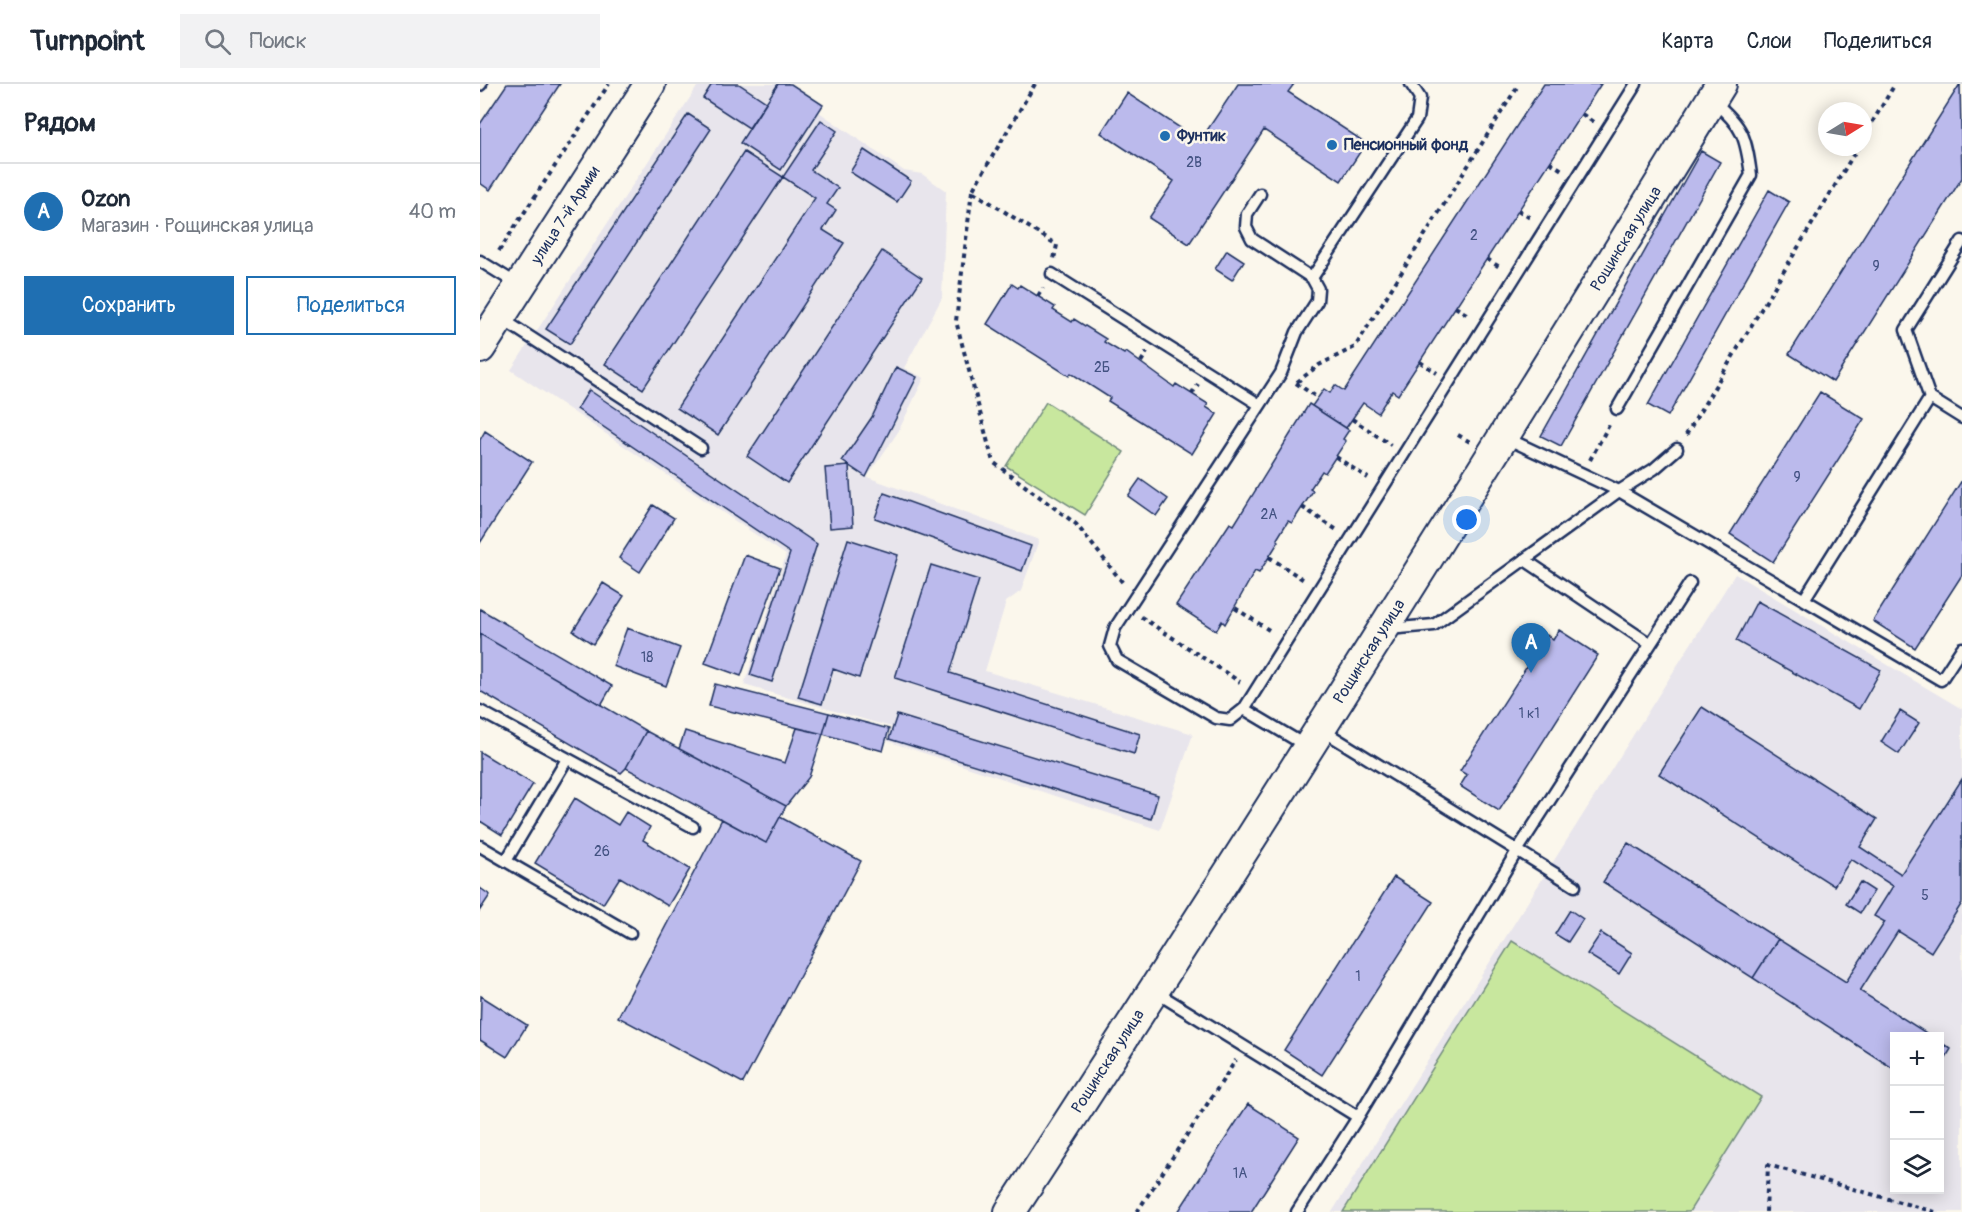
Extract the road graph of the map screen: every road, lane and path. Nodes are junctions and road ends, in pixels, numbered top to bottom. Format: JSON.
{"nodes":[{"id":1,"x":609,"y":84,"type":"edge"},
{"id":2,"x":650,"y":84,"type":"edge"},
{"id":3,"x":1035,"y":84,"type":"edge"},
{"id":4,"x":1411,"y":84,"type":"edge"},
{"id":5,"x":1519,"y":84,"type":"edge"},
{"id":6,"x":1636,"y":84,"type":"edge"},
{"id":7,"x":1895,"y":84,"type":"edge"},
{"id":8,"x":1716,"y":92,"type":"edge"},
{"id":9,"x":1872,"y":123,"type":"edge"},
{"id":10,"x":1853,"y":156,"type":"edge"},
{"id":11,"x":972,"y":191,"type":"junction"},
{"id":12,"x":1260,"y":194,"type":"dead end"},
{"id":13,"x":1962,"y":241,"type":"edge"},
{"id":14,"x":1057,"y":246,"type":"dead end"},
{"id":15,"x":484,"y":264,"type":"edge"},
{"id":16,"x":1052,"y":274,"type":"dead end"},
{"id":17,"x":1312,"y":278,"type":"junction"},
{"id":18,"x":520,"y":286,"type":"junction"},
{"id":19,"x":500,"y":317,"type":"junction"},
{"id":20,"x":480,"y":348,"type":"edge"},
{"id":21,"x":1281,"y":373,"type":"junction"},
{"id":22,"x":1296,"y":383,"type":"junction"},
{"id":23,"x":1318,"y":398,"type":"dead end"},
{"id":24,"x":1930,"y":398,"type":"junction"},
{"id":25,"x":1260,"y":405,"type":"junction"},
{"id":26,"x":1617,"y":409,"type":"joint"},
{"id":27,"x":1962,"y":418,"type":"edge"},
{"id":28,"x":1352,"y":420,"type":"dead end"},
{"id":29,"x":1503,"y":437,"type":"junction"},
{"id":30,"x":701,"y":448,"type":"dead end"},
{"id":31,"x":1677,"y":449,"type":"joint"},
{"id":32,"x":1404,"y":454,"type":"junction"},
{"id":33,"x":1336,"y":457,"type":"dead end"},
{"id":34,"x":1582,"y":474,"type":"junction"},
{"id":35,"x":1383,"y":488,"type":"junction"},
{"id":36,"x":1619,"y":491,"type":"junction"},
{"id":37,"x":1302,"y":507,"type":"dead end"},
{"id":38,"x":1351,"y":539,"type":"junction"},
{"id":39,"x":1269,"y":557,"type":"dead end"},
{"id":40,"x":1525,"y":560,"type":"junction"},
{"id":41,"x":1690,"y":583,"type":"dead end"},
{"id":42,"x":1319,"y":590,"type":"junction"},
{"id":43,"x":1134,"y":598,"type":"junction"},
{"id":44,"x":1805,"y":598,"type":"junction"},
{"id":45,"x":1235,"y":608,"type":"dead end"},
{"id":46,"x":1127,"y":609,"type":"junction"},
{"id":47,"x":1382,"y":629,"type":"junction"},
{"id":48,"x":1286,"y":641,"type":"junction"},
{"id":49,"x":1650,"y":644,"type":"junction"},
{"id":50,"x":1962,"y":648,"type":"edge"},
{"id":51,"x":1255,"y":692,"type":"junction"},
{"id":52,"x":1244,"y":709,"type":"junction"},
{"id":53,"x":480,"y":711,"type":"edge"},
{"id":54,"x":1314,"y":738,"type":"junction"},
{"id":55,"x":567,"y":759,"type":"junction"},
{"id":56,"x":693,"y":827,"type":"dead end"},
{"id":57,"x":480,"y":846,"type":"edge"},
{"id":58,"x":1517,"y":851,"type":"junction"},
{"id":59,"x":506,"y":861,"type":"junction"},
{"id":60,"x":1575,"y":886,"type":"dead end"},
{"id":61,"x":630,"y":933,"type":"dead end"},
{"id":62,"x":1154,"y":991,"type":"junction"},
{"id":63,"x":1245,"y":1047,"type":"junction"},
{"id":64,"x":1358,"y":1117,"type":"junction"},
{"id":65,"x":1010,"y":1212,"type":"edge"},
{"id":66,"x":1137,"y":1212,"type":"edge"},
{"id":67,"x":1297,"y":1212,"type":"edge"},
{"id":68,"x":1766,"y":1212,"type":"edge"},
{"id":69,"x":1935,"y":1212,"type":"edge"}],
"edges":[{"from":1,"to":15,"type":"path"},
{"from":2,"to":18,"type":"street","name":"улица 7-й Армии"},
{"from":3,"to":11,"type":"path"},
{"from":4,"to":17,"type":"lane"},
{"from":5,"to":22,"type":"path"},
{"from":6,"to":32,"type":"lane"},
{"from":7,"to":9,"type":"path"},
{"from":8,"to":26,"type":"lane"},
{"from":8,"to":29,"type":"street","name":"Рощинская улица"},
{"from":10,"to":31,"type":"path"},
{"from":11,"to":14,"type":"path"},
{"from":11,"to":43,"type":"path"},
{"from":12,"to":17,"type":"lane"},
{"from":13,"to":24,"type":"lane"},
{"from":15,"to":18,"type":"lane"},
{"from":16,"to":25,"type":"lane"},
{"from":17,"to":21,"type":"lane"},
{"from":18,"to":19,"type":"street","name":"улица 7-й Армии"},
{"from":19,"to":20,"type":"street","name":"улица 7-й Армии"},
{"from":19,"to":30,"type":"lane"},
{"from":21,"to":22,"type":"path"},
{"from":21,"to":25,"type":"lane"},
{"from":22,"to":23,"type":"path"},
{"from":24,"to":27,"type":"lane"},
{"from":24,"to":44,"type":"lane"},
{"from":25,"to":43,"type":"lane"},
{"from":26,"to":34,"type":"path"},
{"from":28,"to":32,"type":"path"},
{"from":29,"to":34,"type":"lane"},
{"from":29,"to":47,"type":"street","name":"Рощинская улица"},
{"from":31,"to":36,"type":"lane"},
{"from":32,"to":35,"type":"lane"},
{"from":33,"to":35,"type":"path"},
{"from":34,"to":36,"type":"lane"},
{"from":35,"to":38,"type":"lane"},
{"from":36,"to":40,"type":"lane"},
{"from":36,"to":44,"type":"lane"},
{"from":37,"to":38,"type":"path"},
{"from":38,"to":42,"type":"lane"},
{"from":39,"to":42,"type":"path"},
{"from":40,"to":47,"type":"lane"},
{"from":40,"to":49,"type":"lane"},
{"from":41,"to":49,"type":"lane"},
{"from":42,"to":48,"type":"lane"},
{"from":43,"to":46,"type":"lane"},
{"from":44,"to":50,"type":"lane"},
{"from":45,"to":48,"type":"path"},
{"from":46,"to":51,"type":"path"},
{"from":46,"to":52,"type":"lane"},
{"from":47,"to":54,"type":"street","name":"Рощинская улица"},
{"from":48,"to":51,"type":"lane"},
{"from":49,"to":58,"type":"lane"},
{"from":51,"to":52,"type":"lane"},
{"from":52,"to":54,"type":"lane"},
{"from":53,"to":55,"type":"lane"},
{"from":54,"to":58,"type":"lane"},
{"from":54,"to":62,"type":"street","name":"Рощинская улица"},
{"from":55,"to":56,"type":"lane"},
{"from":55,"to":59,"type":"lane"},
{"from":57,"to":59,"type":"lane"},
{"from":58,"to":60,"type":"lane"},
{"from":58,"to":64,"type":"lane"},
{"from":59,"to":61,"type":"lane"},
{"from":62,"to":63,"type":"lane"},
{"from":62,"to":65,"type":"street","name":"Рощинская улица"},
{"from":63,"to":64,"type":"lane"},
{"from":63,"to":66,"type":"path"},
{"from":64,"to":67,"type":"lane"},
{"from":68,"to":69,"type":"path"}]}
